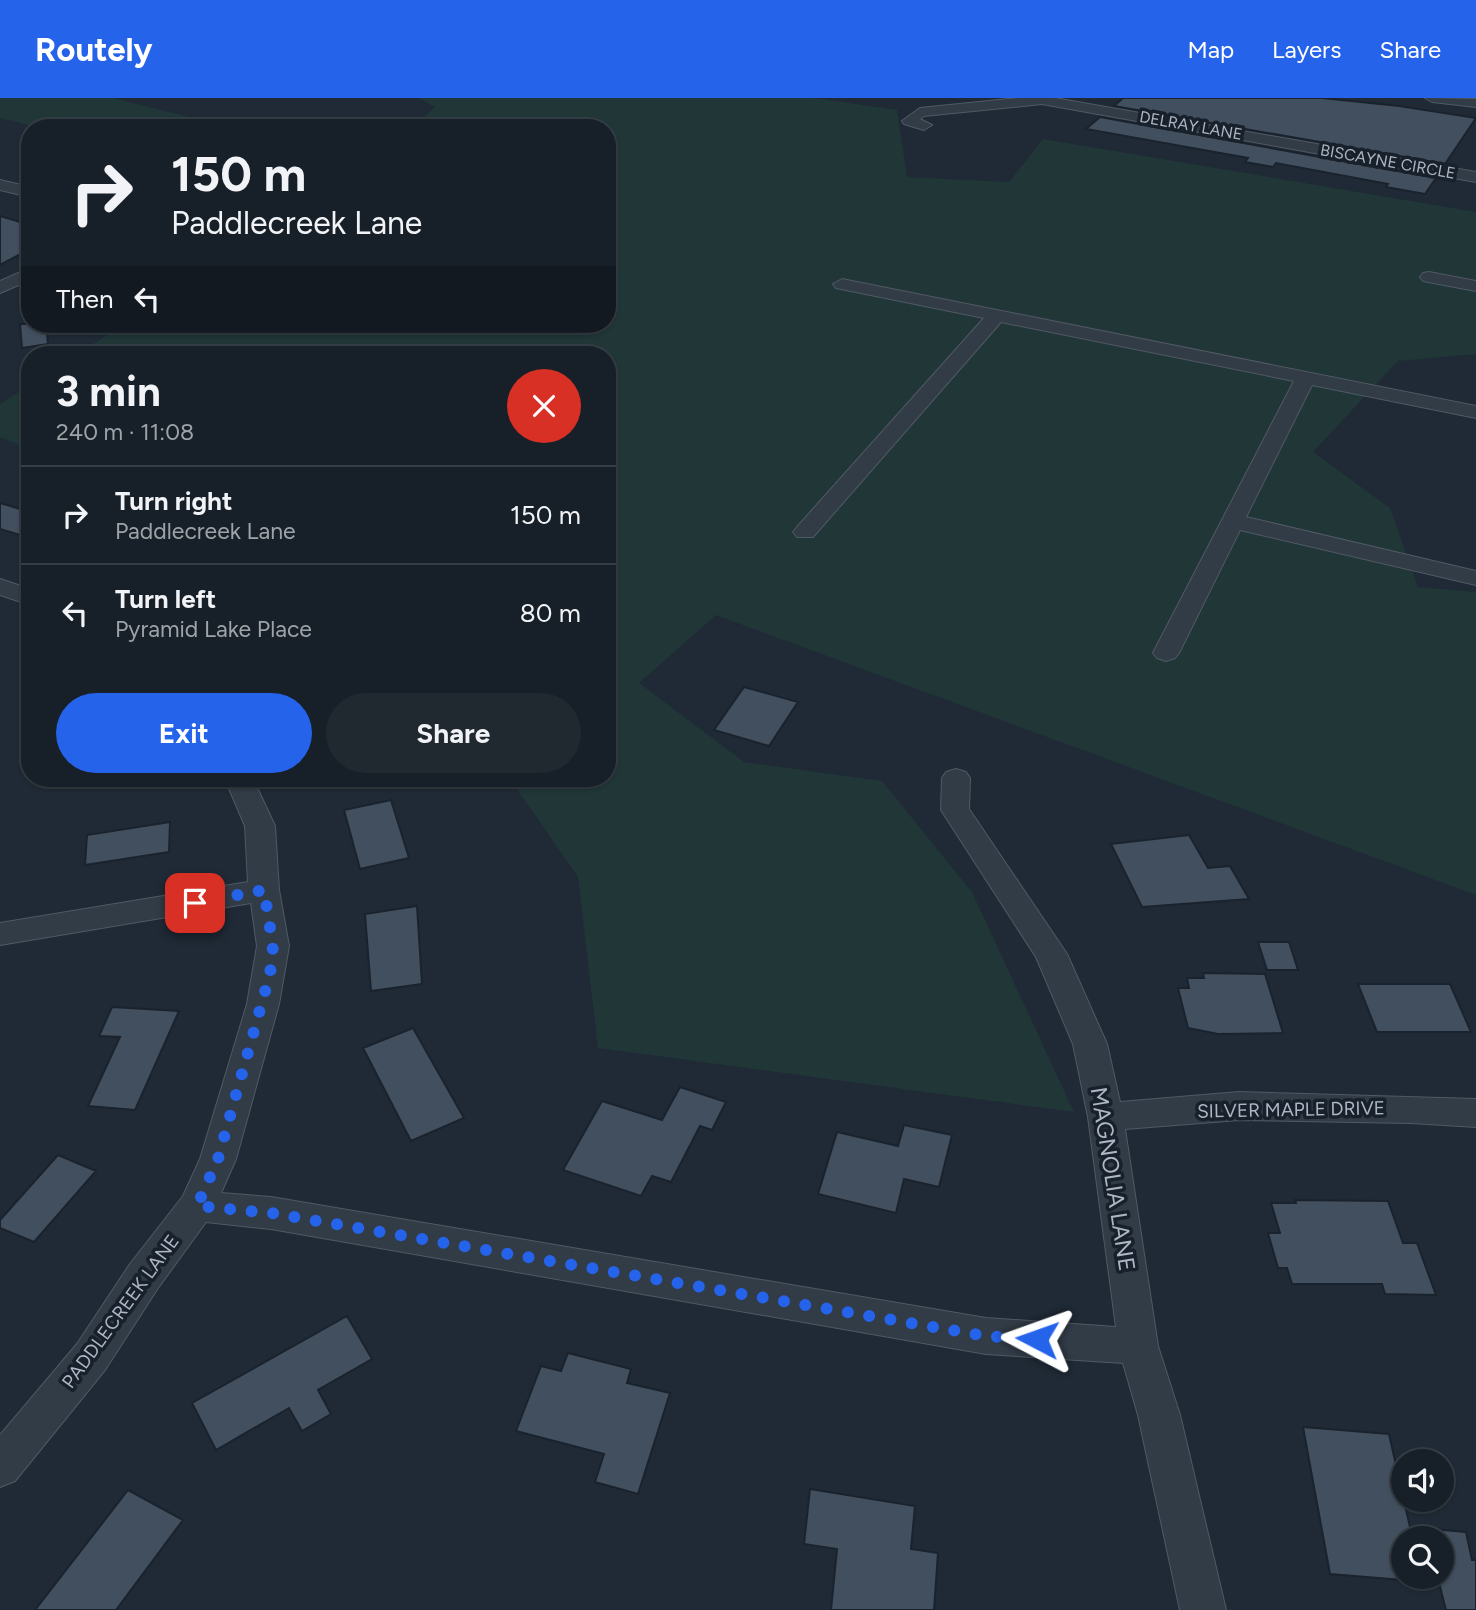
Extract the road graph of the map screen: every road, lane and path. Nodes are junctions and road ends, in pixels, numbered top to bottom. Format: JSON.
{"nodes":[{"id":1,"x":1432,"y":98,"type":"edge"},
{"id":2,"x":1043,"y":99,"type":"edge"},
{"id":3,"x":1476,"y":103,"type":"edge"},
{"id":4,"x":924,"y":125,"type":"dead end"},
{"id":5,"x":1300,"y":145,"type":"joint"},
{"id":6,"x":1476,"y":177,"type":"edge"},
{"id":7,"x":0,"y":185,"type":"edge"},
{"id":8,"x":21,"y":190,"type":"edge"},
{"id":9,"x":1429,"y":277,"type":"dead end"},
{"id":10,"x":21,"y":278,"type":"edge"},
{"id":11,"x":842,"y":284,"type":"dead end"},
{"id":12,"x":1476,"y":286,"type":"edge"},
{"id":13,"x":0,"y":288,"type":"edge"},
{"id":14,"x":997,"y":315,"type":"junction"},
{"id":15,"x":1306,"y":377,"type":"junction"},
{"id":16,"x":1476,"y":412,"type":"edge"},
{"id":17,"x":1233,"y":521,"type":"junction"},
{"id":18,"x":805,"y":532,"type":"dead end"},
{"id":19,"x":1476,"y":578,"type":"edge"},
{"id":20,"x":0,"y":586,"type":"edge"},
{"id":21,"x":21,"y":594,"type":"edge"},
{"id":22,"x":1166,"y":653,"type":"dead end"},
{"id":23,"x":956,"y":778,"type":"dead end"},
{"id":24,"x":243,"y":787,"type":"edge"},
{"id":25,"x":264,"y":890,"type":"junction"},
{"id":26,"x":0,"y":934,"type":"edge"},
{"id":27,"x":1476,"y":1113,"type":"edge"},
{"id":28,"x":1106,"y":1117,"type":"junction"},
{"id":29,"x":197,"y":1206,"type":"junction"},
{"id":30,"x":1138,"y":1346,"type":"junction"},
{"id":31,"x":0,"y":1467,"type":"edge"},
{"id":32,"x":1203,"y":1610,"type":"edge"}],
"edges":[{"from":1,"to":3,"type":"street"},
{"from":2,"to":4,"type":"street","name":"DELRAY LANE"},
{"from":2,"to":5,"type":"street","name":"DELRAY LANE"},
{"from":5,"to":6,"type":"street","name":"BISCAYNE CIRCLE"},
{"from":7,"to":8,"type":"street"},
{"from":9,"to":12,"type":"street"},
{"from":10,"to":13,"type":"street"},
{"from":11,"to":14,"type":"street"},
{"from":14,"to":15,"type":"street"},
{"from":14,"to":18,"type":"street"},
{"from":15,"to":16,"type":"street"},
{"from":15,"to":17,"type":"street"},
{"from":17,"to":19,"type":"street"},
{"from":17,"to":22,"type":"street"},
{"from":20,"to":21,"type":"street"},
{"from":23,"to":28,"type":"street","name":"MAGNOLIA LANE"},
{"from":24,"to":25,"type":"street","name":"PADDLECREEK LANE"},
{"from":25,"to":26,"type":"street"},
{"from":25,"to":29,"type":"street","name":"PADDLECREEK LANE"},
{"from":27,"to":28,"type":"street","name":"SILVER MAPLE DRIVE"},
{"from":28,"to":30,"type":"street","name":"MAGNOLIA LANE"},
{"from":29,"to":30,"type":"street"},
{"from":29,"to":31,"type":"street","name":"PADDLECREEK LANE"},
{"from":30,"to":32,"type":"street","name":"MAGNOLIA LANE"}]}
